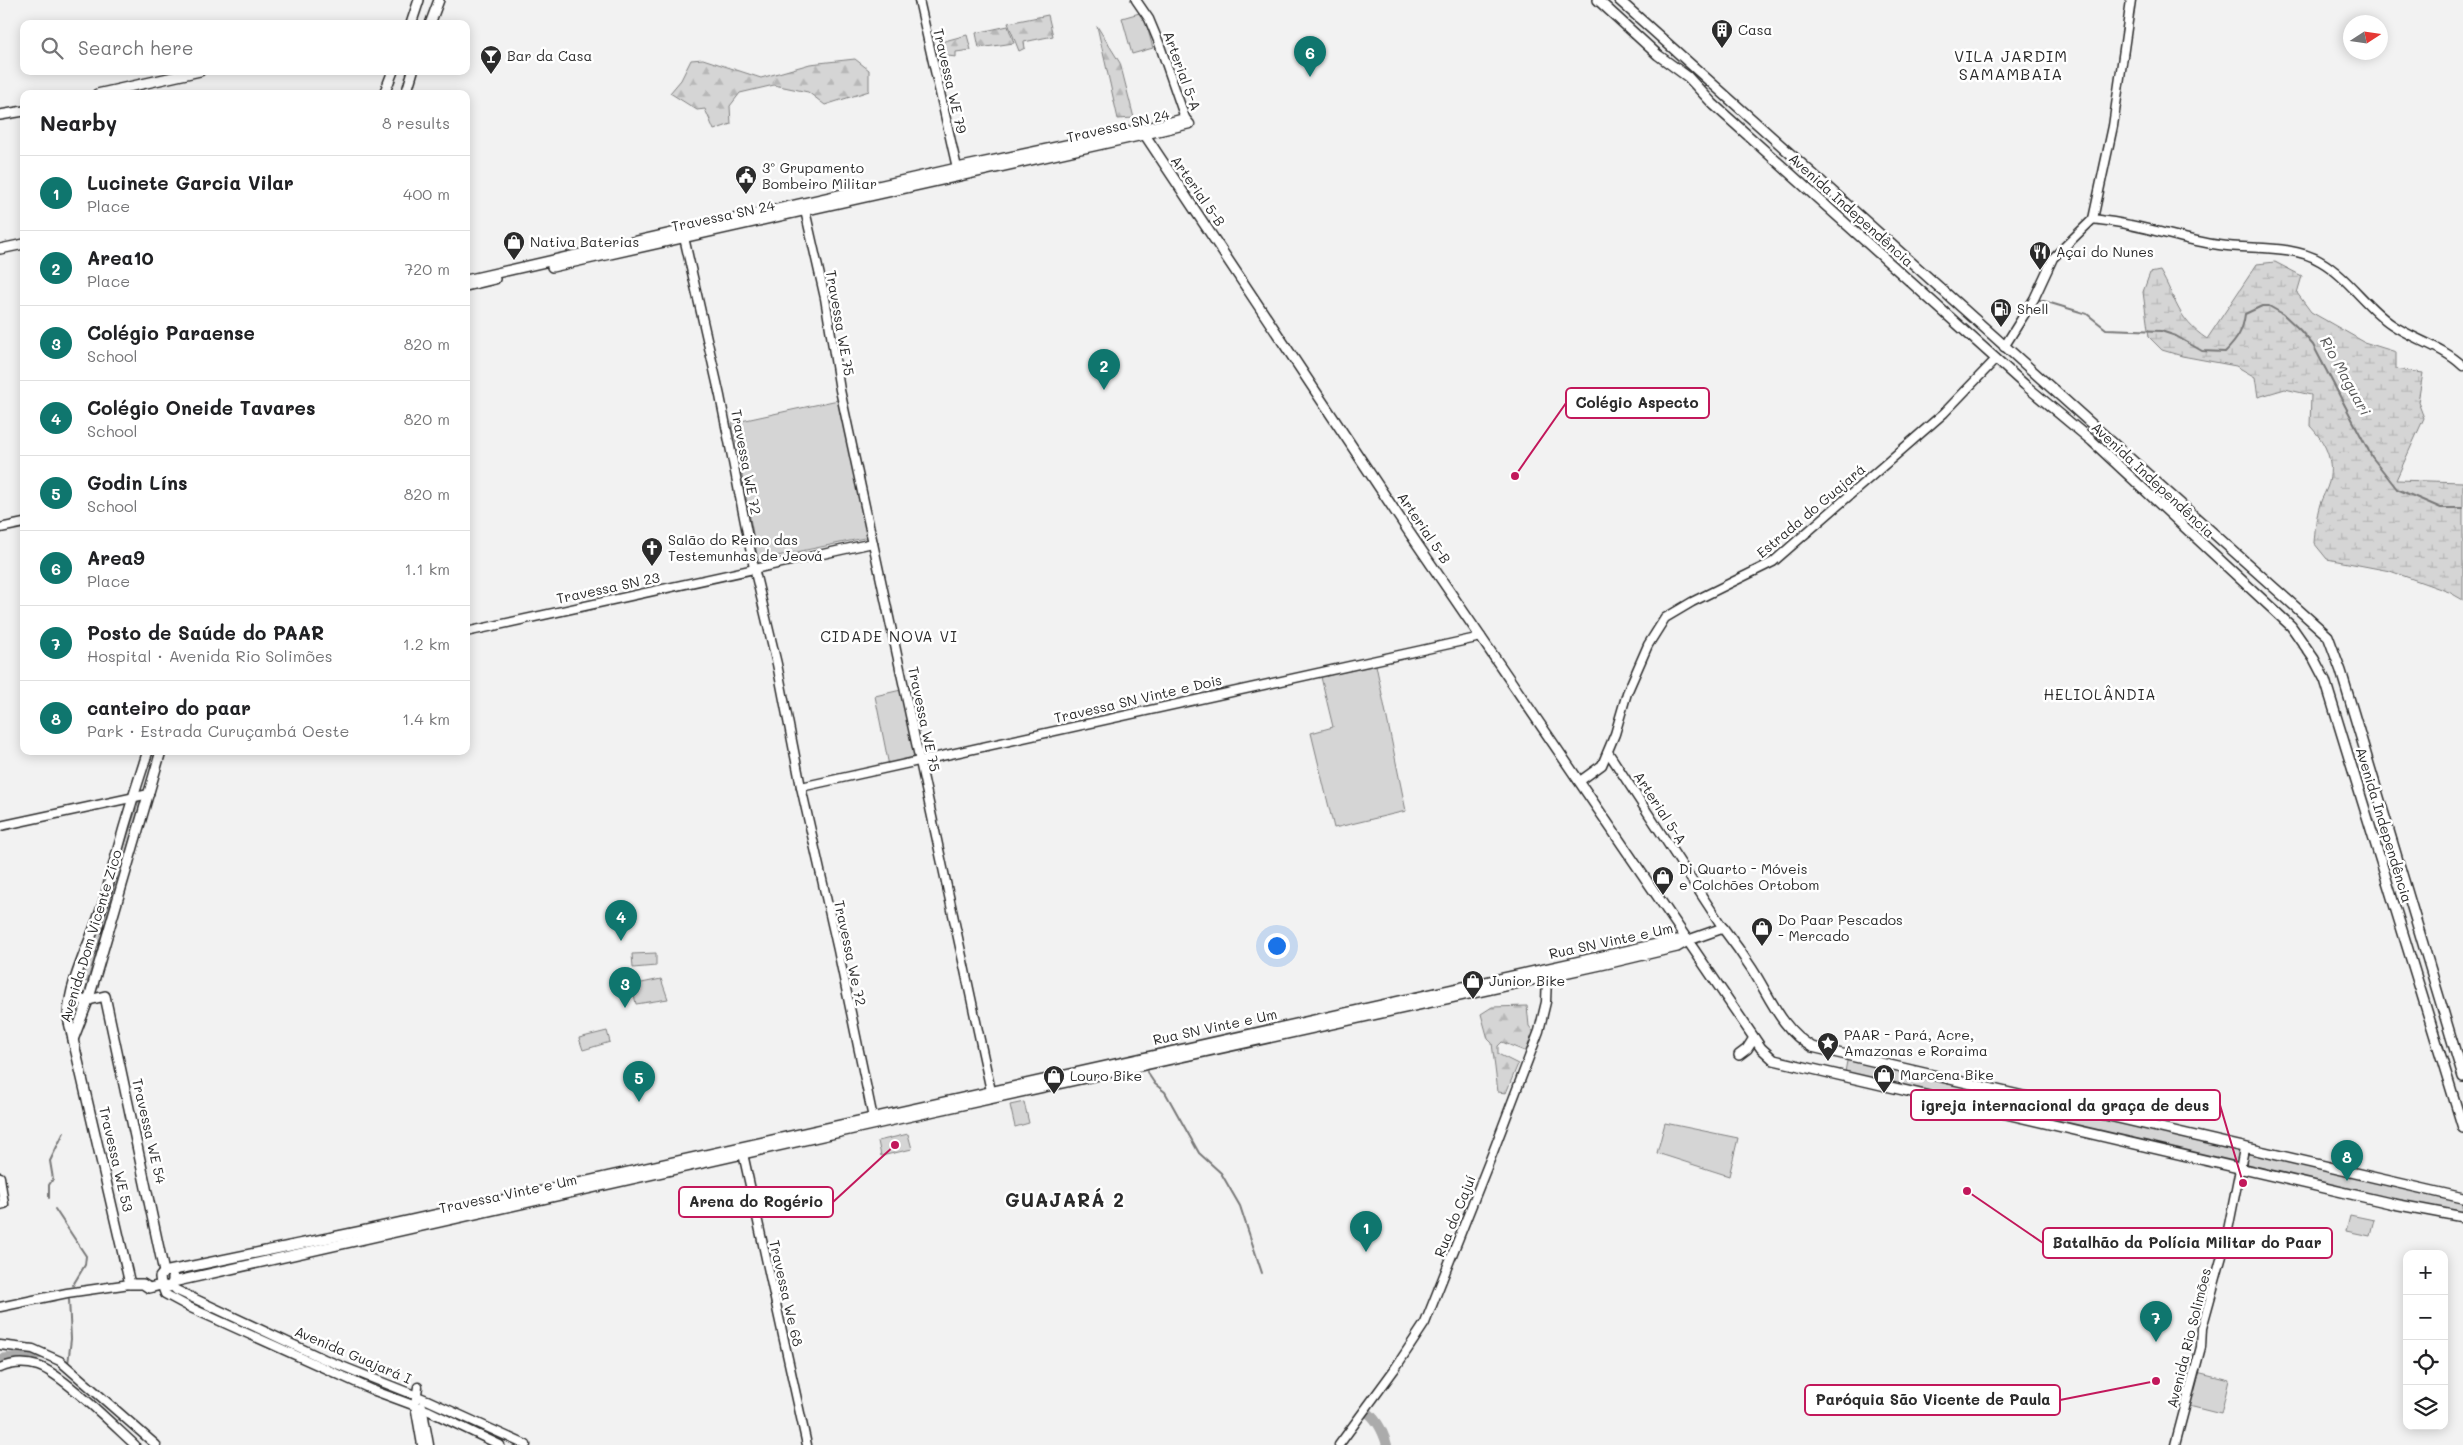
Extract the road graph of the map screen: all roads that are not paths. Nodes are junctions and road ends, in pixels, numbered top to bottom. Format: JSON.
{"nodes":[{"id":1,"x":419,"y":0,"type":"edge"},
{"id":2,"x":438,"y":0,"type":"edge"},
{"id":3,"x":919,"y":0,"type":"edge"},
{"id":4,"x":1136,"y":0,"type":"edge"},
{"id":5,"x":1598,"y":0,"type":"edge"},
{"id":6,"x":1619,"y":0,"type":"edge"},
{"id":7,"x":2131,"y":0,"type":"edge"},
{"id":8,"x":412,"y":20,"type":"edge"},
{"id":9,"x":431,"y":20,"type":"edge"},
{"id":10,"x":182,"y":75,"type":"edge"},
{"id":11,"x":391,"y":75,"type":"edge"},
{"id":12,"x":407,"y":75,"type":"edge"},
{"id":13,"x":412,"y":75,"type":"edge"},
{"id":14,"x":114,"y":90,"type":"edge"},
{"id":15,"x":386,"y":90,"type":"edge"},
{"id":16,"x":405,"y":90,"type":"edge"},
{"id":17,"x":406,"y":90,"type":"edge"},
{"id":18,"x":20,"y":112,"type":"edge"},
{"id":19,"x":0,"y":115,"type":"edge"},
{"id":20,"x":1188,"y":121,"type":"joint"},
{"id":21,"x":1142,"y":132,"type":"junction"},
{"id":22,"x":958,"y":168,"type":"junction"},
{"id":23,"x":804,"y":208,"type":"junction"},
{"id":24,"x":2093,"y":219,"type":"junction"},
{"id":25,"x":1876,"y":232,"type":"junction"},
{"id":26,"x":683,"y":234,"type":"junction"},
{"id":27,"x":1867,"y":243,"type":"junction"},
{"id":28,"x":20,"y":245,"type":"edge"},
{"id":29,"x":0,"y":249,"type":"edge"},
{"id":30,"x":470,"y":279,"type":"edge"},
{"id":31,"x":470,"y":285,"type":"edge"},
{"id":32,"x":2004,"y":347,"type":"junction"},
{"id":33,"x":1996,"y":359,"type":"junction"},
{"id":34,"x":2463,"y":366,"type":"edge"},
{"id":35,"x":2132,"y":460,"type":"junction"},
{"id":36,"x":2124,"y":472,"type":"junction"},
{"id":37,"x":20,"y":524,"type":"edge"},
{"id":38,"x":0,"y":528,"type":"edge"},
{"id":39,"x":873,"y":543,"type":"junction"},
{"id":40,"x":754,"y":568,"type":"junction"},
{"id":41,"x":470,"y":631,"type":"edge"},
{"id":42,"x":1480,"y":636,"type":"junction"},
{"id":43,"x":2351,"y":708,"type":"junction"},
{"id":44,"x":2335,"y":712,"type":"junction"},
{"id":45,"x":1608,"y":752,"type":"junction"},
{"id":46,"x":147,"y":755,"type":"edge"},
{"id":47,"x":160,"y":755,"type":"edge"},
{"id":48,"x":920,"y":762,"type":"junction"},
{"id":49,"x":1580,"y":781,"type":"junction"},
{"id":50,"x":801,"y":787,"type":"junction"},
{"id":51,"x":149,"y":794,"type":"junction"},
{"id":52,"x":133,"y":795,"type":"junction"},
{"id":53,"x":0,"y":826,"type":"edge"},
{"id":54,"x":1723,"y":928,"type":"junction"},
{"id":55,"x":1689,"y":940,"type":"junction"},
{"id":56,"x":1600,"y":961,"type":"junction"},
{"id":57,"x":1547,"y":976,"type":"junction"},
{"id":58,"x":72,"y":994,"type":"junction"},
{"id":59,"x":1444,"y":995,"type":"junction"},
{"id":60,"x":89,"y":998,"type":"junction"},
{"id":61,"x":1754,"y":1038,"type":"junction"},
{"id":62,"x":73,"y":1041,"type":"junction"},
{"id":63,"x":1210,"y":1047,"type":"junction"},
{"id":64,"x":1739,"y":1055,"type":"dead end"},
{"id":65,"x":2463,"y":1077,"type":"edge"},
{"id":66,"x":991,"y":1091,"type":"junction"},
{"id":67,"x":873,"y":1121,"type":"junction"},
{"id":68,"x":846,"y":1127,"type":"joint"},
{"id":69,"x":2463,"y":1128,"type":"edge"},
{"id":70,"x":2244,"y":1149,"type":"junction"},
{"id":71,"x":742,"y":1151,"type":"junction"},
{"id":72,"x":2240,"y":1168,"type":"junction"},
{"id":73,"x":0,"y":1177,"type":"edge"},
{"id":74,"x":2463,"y":1198,"type":"edge"},
{"id":75,"x":2,"y":1204,"type":"edge"},
{"id":76,"x":2463,"y":1218,"type":"edge"},
{"id":77,"x":166,"y":1280,"type":"junction"},
{"id":78,"x":130,"y":1284,"type":"junction"},
{"id":79,"x":0,"y":1307,"type":"edge"},
{"id":80,"x":0,"y":1345,"type":"edge"},
{"id":81,"x":0,"y":1368,"type":"edge"},
{"id":82,"x":418,"y":1387,"type":"dead end"},
{"id":83,"x":419,"y":1396,"type":"junction"},
{"id":84,"x":418,"y":1407,"type":"junction"},
{"id":85,"x":135,"y":1445,"type":"edge"},
{"id":86,"x":156,"y":1445,"type":"edge"},
{"id":87,"x":422,"y":1445,"type":"edge"},
{"id":88,"x":429,"y":1445,"type":"edge"},
{"id":89,"x":500,"y":1445,"type":"edge"},
{"id":90,"x":526,"y":1445,"type":"edge"},
{"id":91,"x":807,"y":1445,"type":"edge"},
{"id":92,"x":1339,"y":1445,"type":"edge"},
{"id":93,"x":2175,"y":1445,"type":"edge"}],
"edges":[{"from":1,"to":8,"type":"main road"},
{"from":2,"to":9,"type":"main road"},
{"from":3,"to":22,"type":"street","name":"Travessa WE 79"},
{"from":4,"to":20,"type":"street","name":"Arterial 5-A"},
{"from":5,"to":27,"type":"main road","name":"Avenida Independência"},
{"from":6,"to":25,"type":"main road","name":"Avenida Independência"},
{"from":7,"to":24,"type":"street"},
{"from":10,"to":14,"type":"main road"},
{"from":11,"to":15,"type":"main road"},
{"from":12,"to":16,"type":"main road"},
{"from":13,"to":17,"type":"main road"},
{"from":18,"to":19,"type":"main road"},
{"from":20,"to":21,"type":"street","name":"Travessa SN 24"},
{"from":21,"to":22,"type":"main road","name":"Travessa SN 24"},
{"from":21,"to":23,"type":"main road","name":"Travessa SN 24"},
{"from":21,"to":42,"type":"main road","name":"Arterial 5-B"},
{"from":22,"to":23,"type":"main road","name":"Travessa SN 24"},
{"from":23,"to":26,"type":"main road","name":"Travessa SN 24"},
{"from":23,"to":39,"type":"street","name":"Travessa WE 75"},
{"from":24,"to":32,"type":"street"},
{"from":24,"to":34,"type":"street"},
{"from":25,"to":27,"type":"main road"},
{"from":25,"to":32,"type":"main road","name":"Avenida Independência"},
{"from":26,"to":30,"type":"main road","name":"Travessa SN 24"},
{"from":26,"to":31,"type":"main road","name":"Travessa SN 24"},
{"from":26,"to":40,"type":"street","name":"Travessa WE 72"},
{"from":27,"to":33,"type":"main road","name":"Avenida Independência"},
{"from":28,"to":29,"type":"main road"},
{"from":32,"to":35,"type":"main road","name":"Avenida Independência"},
{"from":33,"to":36,"type":"main road","name":"Avenida Independência"},
{"from":33,"to":45,"type":"street","name":"Estrada do Guajará"},
{"from":35,"to":36,"type":"main road"},
{"from":35,"to":43,"type":"main road","name":"Avenida Independência"},
{"from":36,"to":44,"type":"main road","name":"Avenida Independência"},
{"from":37,"to":38,"type":"street"},
{"from":39,"to":40,"type":"street","name":"Travessa SN 23"},
{"from":39,"to":48,"type":"street","name":"Travessa WE 75"},
{"from":40,"to":41,"type":"street","name":"Travessa SN 23"},
{"from":40,"to":50,"type":"street","name":"Travessa WE 72"},
{"from":42,"to":48,"type":"street","name":"Travessa SN Vinte e Dois"},
{"from":42,"to":49,"type":"main road","name":"Arterial 5-B"},
{"from":43,"to":44,"type":"main road"},
{"from":43,"to":65,"type":"main road","name":"Avenida Independência"},
{"from":44,"to":69,"type":"main road","name":"Avenida Independência"},
{"from":45,"to":49,"type":"street","name":"Estrada do Guajará"},
{"from":45,"to":54,"type":"street","name":"Arterial 5-A"},
{"from":46,"to":52,"type":"main road","name":"Avenida Dom Vicente Zico"},
{"from":47,"to":51,"type":"main road","name":"Avenida Dom Vicente Zico"},
{"from":48,"to":50,"type":"street","name":"Travessa SN Vinte e Dois"},
{"from":48,"to":66,"type":"street","name":"Travessa WE 75"},
{"from":49,"to":55,"type":"main road","name":"Arterial 5-B"},
{"from":50,"to":67,"type":"street","name":"Travessa We 72"},
{"from":51,"to":52,"type":"street"},
{"from":51,"to":60,"type":"main road","name":"Avenida Dom Vicente Zico"},
{"from":52,"to":53,"type":"street"},
{"from":52,"to":58,"type":"main road","name":"Avenida Dom Vicente Zico"},
{"from":54,"to":55,"type":"main road","name":"Rua SN Vinte e Um"},
{"from":54,"to":70,"type":"main road"},
{"from":55,"to":56,"type":"main road","name":"Rua SN Vinte e Um"},
{"from":55,"to":61,"type":"main road","name":"Arterial 5-B"},
{"from":56,"to":57,"type":"main road","name":"Rua SN Vinte e Um"},
{"from":56,"to":59,"type":"main road","name":"Rua SN Vinte e Um"},
{"from":57,"to":59,"type":"main road","name":"Rua SN Vinte e Um"},
{"from":57,"to":92,"type":"street","name":"Rua do Cajuí"},
{"from":58,"to":60,"type":"main road"},
{"from":58,"to":62,"type":"main road","name":"Avenida Dom Vicente Zico"},
{"from":59,"to":63,"type":"main road","name":"Rua SN Vinte e Um"},
{"from":60,"to":62,"type":"main road","name":"Avenida Dom Vicente Zico"},
{"from":60,"to":77,"type":"main road","name":"Travessa WE 54"},
{"from":61,"to":64,"type":"main road"},
{"from":61,"to":72,"type":"main road","name":"Arterial 5-B"},
{"from":62,"to":78,"type":"main road","name":"Travessa WE 53"},
{"from":63,"to":66,"type":"main road","name":"Rua SN Vinte e Um"},
{"from":63,"to":67,"type":"main road","name":"Rua SN Vinte e Um"},
{"from":66,"to":67,"type":"main road","name":"Rua SN Vinte e Um"},
{"from":67,"to":68,"type":"main road","name":"Rua SN Vinte e Um"},
{"from":68,"to":71,"type":"main road","name":"Travessa Vinte e Um"},
{"from":70,"to":72,"type":"street","name":"Avenida Rio Solimões"},
{"from":70,"to":74,"type":"main road"},
{"from":71,"to":77,"type":"main road","name":"Travessa Vinte e Um"},
{"from":71,"to":91,"type":"street","name":"Travessa We 68"},
{"from":72,"to":76,"type":"main road","name":"Arterial 5-B"},
{"from":72,"to":93,"type":"street","name":"Avenida Rio Solimões"},
{"from":73,"to":75,"type":"street"},
{"from":77,"to":78,"type":"main road"},
{"from":77,"to":83,"type":"street","name":"Avenida Guajará I"},
{"from":77,"to":84,"type":"street","name":"Avenida Guajará I"},
{"from":78,"to":79,"type":"street"},
{"from":80,"to":86,"type":"street"},
{"from":81,"to":85,"type":"street"},
{"from":82,"to":83,"type":"street"},
{"from":83,"to":84,"type":"street"},
{"from":83,"to":90,"type":"street","name":"Avenida Guajará I"},
{"from":84,"to":87,"type":"street"},
{"from":84,"to":88,"type":"street"},
{"from":84,"to":89,"type":"street","name":"Avenida Guajará I"}]}
